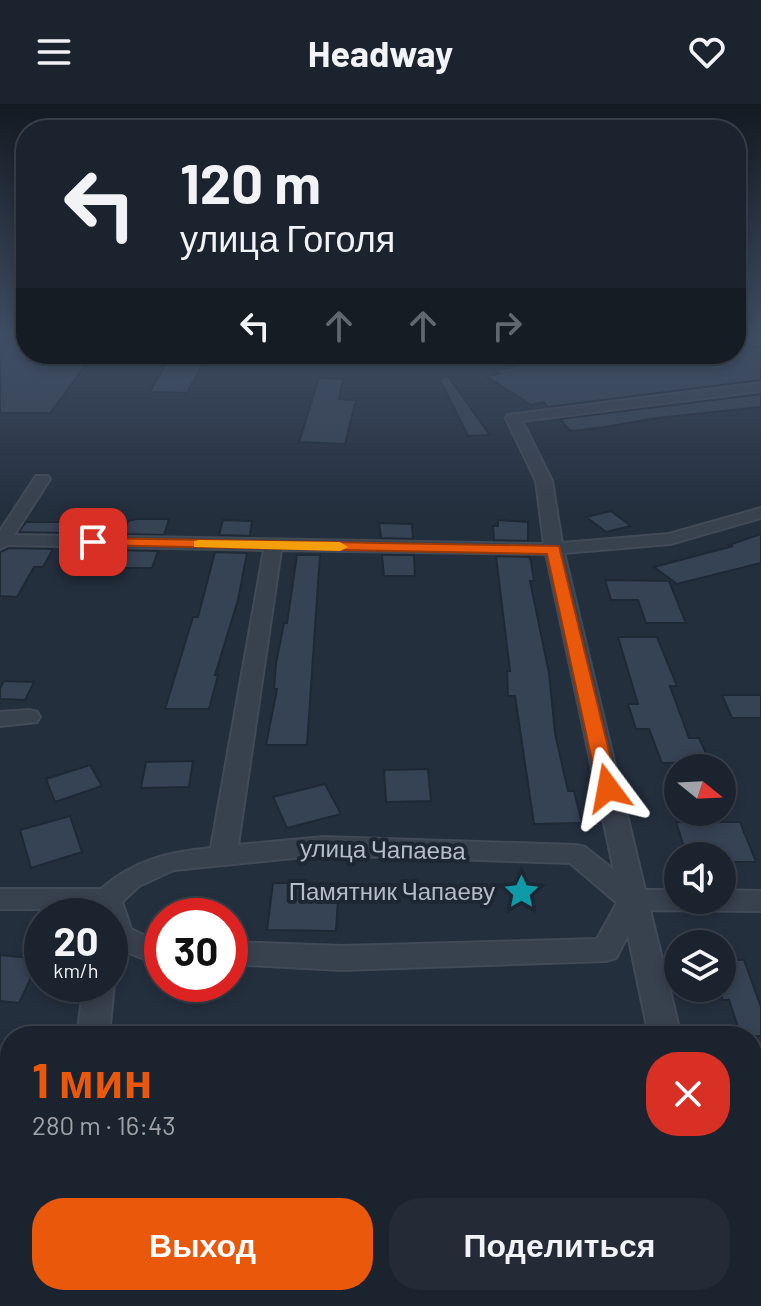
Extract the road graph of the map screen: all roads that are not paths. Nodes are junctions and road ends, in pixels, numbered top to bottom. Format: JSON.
{"nodes":[{"id":1,"x":688,"y":396,"type":"edge"},
{"id":2,"x":42,"y":479,"type":"dead end"},
{"id":3,"x":761,"y":513,"type":"edge"},
{"id":4,"x":1,"y":541,"type":"edge"},
{"id":5,"x":273,"y":546,"type":"junction"},
{"id":6,"x":554,"y":549,"type":"junction"},
{"id":7,"x":29,"y":717,"type":"dead end"},
{"id":8,"x":0,"y":719,"type":"edge"},
{"id":9,"x":223,"y":856,"type":"junction"},
{"id":10,"x":108,"y":898,"type":"edge"},
{"id":11,"x":0,"y":899,"type":"edge"},
{"id":12,"x":24,"y":899,"type":"edge"},
{"id":13,"x":632,"y":900,"type":"junction"},
{"id":14,"x":761,"y":901,"type":"edge"},
{"id":15,"x":248,"y":954,"type":"edge"},
{"id":16,"x":97,"y":1002,"type":"edge"},
{"id":17,"x":94,"y":1026,"type":"edge"},
{"id":18,"x":663,"y":1026,"type":"edge"}],
"edges":[{"from":1,"to":6,"type":"street"},
{"from":2,"to":4,"type":"street"},
{"from":3,"to":6,"type":"street"},
{"from":4,"to":5,"type":"street"},
{"from":5,"to":6,"type":"street"},
{"from":5,"to":9,"type":"street"},
{"from":6,"to":13,"type":"street"},
{"from":7,"to":8,"type":"street"},
{"from":9,"to":10,"type":"street","name":"улица Чапаева"},
{"from":9,"to":13,"type":"street","name":"улица Чапаева"},
{"from":11,"to":12,"type":"street"},
{"from":13,"to":14,"type":"street"},
{"from":13,"to":15,"type":"street"},
{"from":13,"to":18,"type":"street"},
{"from":16,"to":17,"type":"street"}]}
